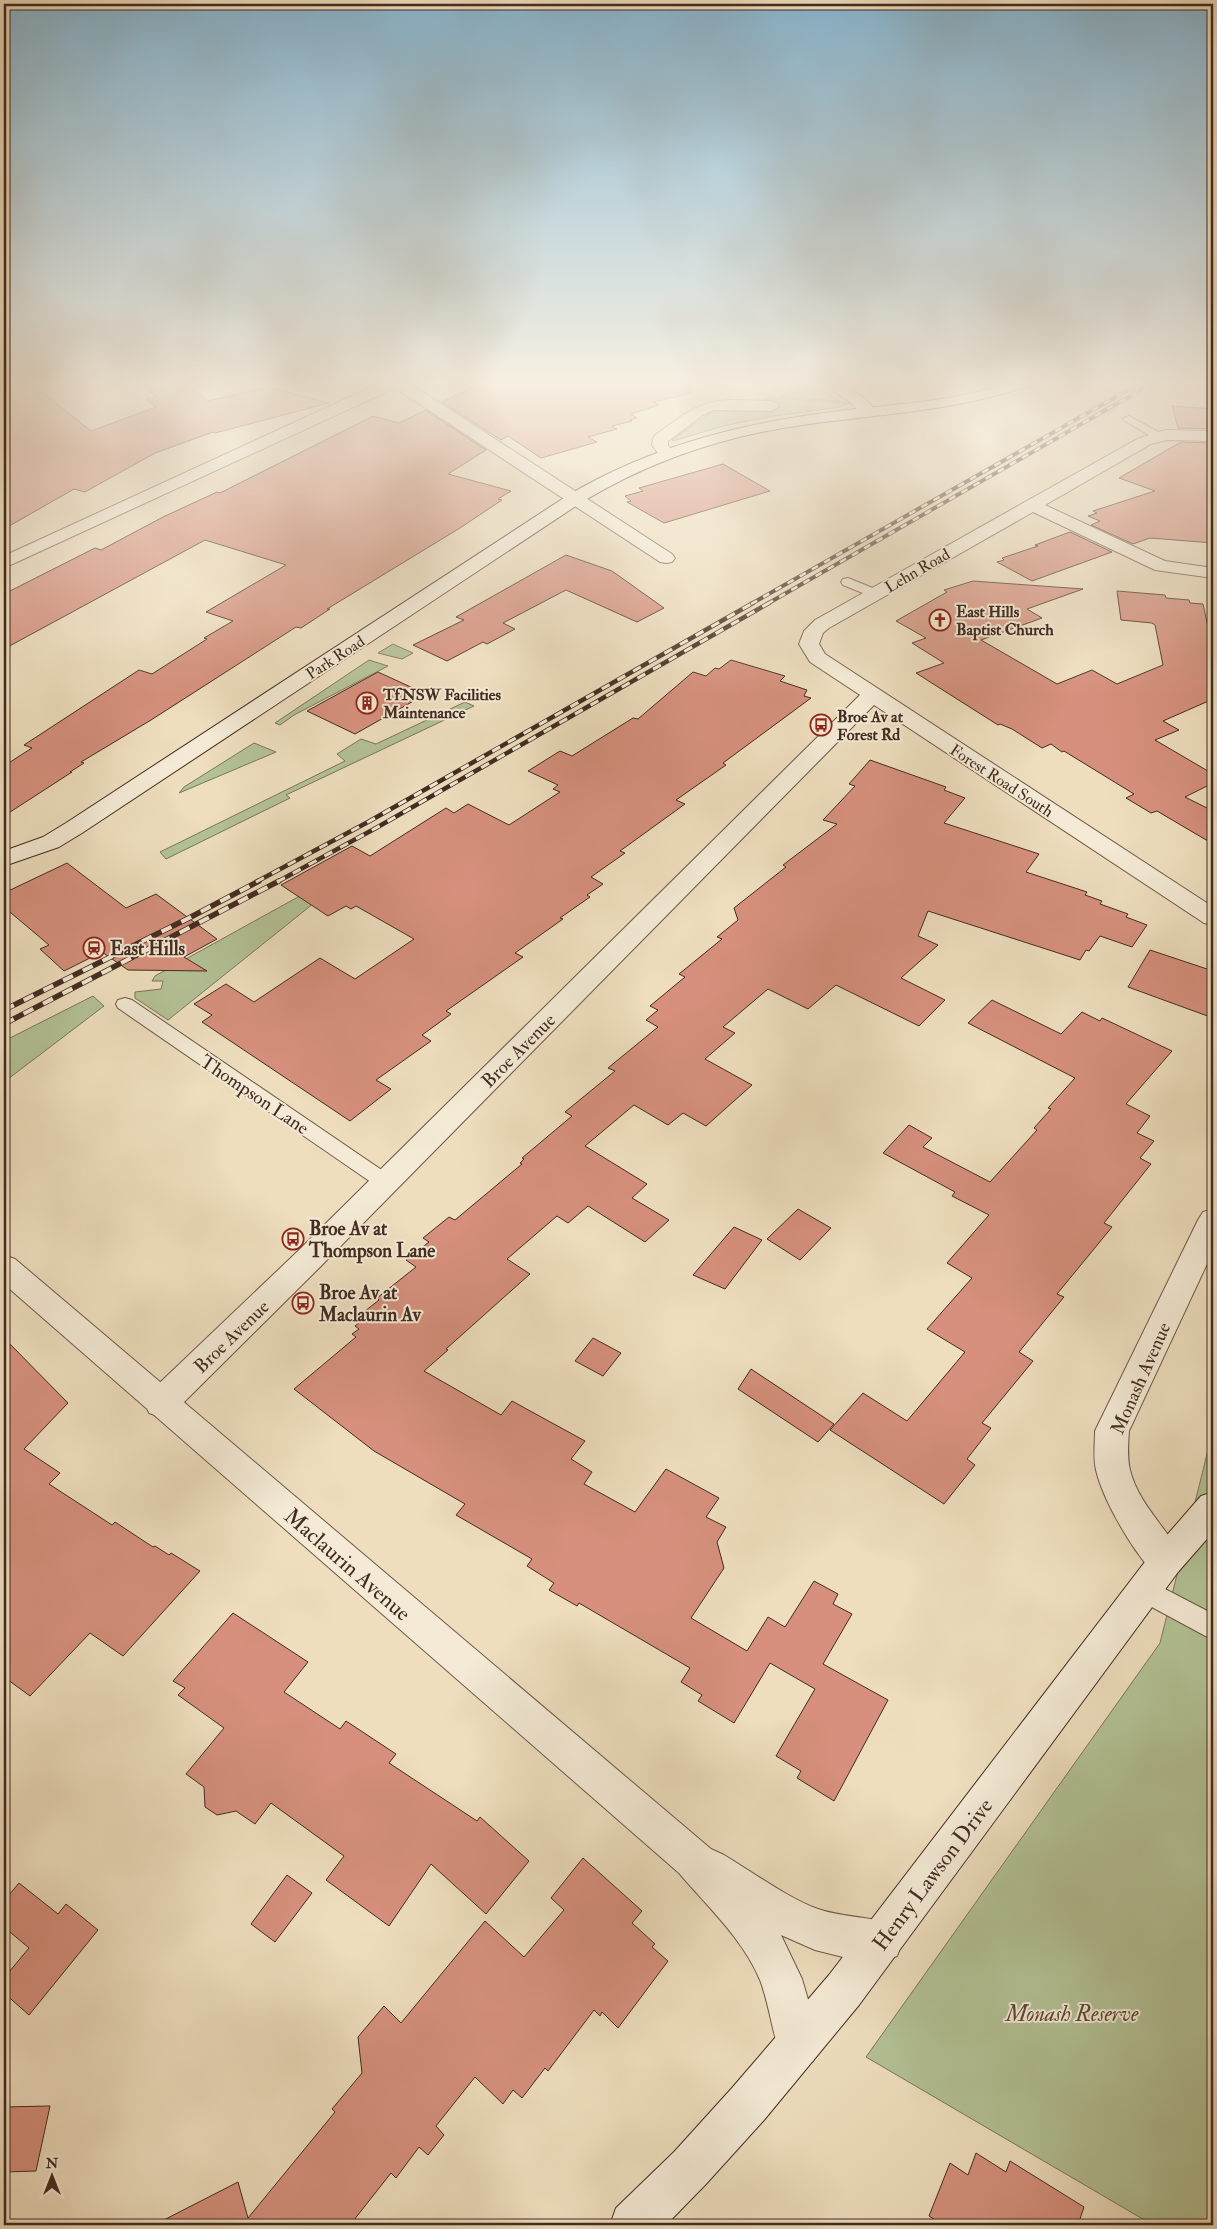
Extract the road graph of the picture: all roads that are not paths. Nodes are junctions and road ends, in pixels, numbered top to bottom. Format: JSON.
{"nodes":[{"id":1,"x":168,"y":487,"type":"edge"},
{"id":2,"x":559,"y":487,"type":"edge"},
{"id":3,"x":595,"y":487,"type":"edge"},
{"id":4,"x":1064,"y":487,"type":"edge"},
{"id":5,"x":576,"y":498,"type":"junction"},
{"id":6,"x":1032,"y":505,"type":"junction"},
{"id":7,"x":666,"y":558,"type":"dead end"},
{"id":8,"x":4,"y":563,"type":"edge"},
{"id":9,"x":1213,"y":573,"type":"edge"},
{"id":10,"x":848,"y":582,"type":"dead end"},
{"id":11,"x":875,"y":594,"type":"junction"},
{"id":12,"x":814,"y":632,"type":"joint"},
{"id":13,"x":872,"y":695,"type":"junction"},
{"id":14,"x":4,"y":860,"type":"edge"},
{"id":15,"x":1213,"y":918,"type":"edge"},
{"id":16,"x":125,"y":1004,"type":"dead end"},
{"id":17,"x":385,"y":1182,"type":"junction"},
{"id":18,"x":1213,"y":1220,"type":"edge"},
{"id":19,"x":4,"y":1267,"type":"edge"},
{"id":20,"x":161,"y":1403,"type":"junction"},
{"id":21,"x":1213,"y":1507,"type":"edge"},
{"id":22,"x":1155,"y":1576,"type":"junction"},
{"id":23,"x":1213,"y":1628,"type":"edge"},
{"id":24,"x":693,"y":1859,"type":"junction"},
{"id":25,"x":882,"y":1941,"type":"junction"},
{"id":26,"x":798,"y":2046,"type":"junction"},
{"id":27,"x":633,"y":2225,"type":"edge"}],
"edges":[{"from":1,"to":8,"type":"street"},
{"from":2,"to":5,"type":"street"},
{"from":3,"to":5,"type":"street","name":"Park Road"},
{"from":4,"to":6,"type":"street","name":"Lehn Road"},
{"from":5,"to":7,"type":"street"},
{"from":5,"to":14,"type":"street","name":"Park Road"},
{"from":6,"to":9,"type":"street"},
{"from":6,"to":11,"type":"street","name":"Lehn Road"},
{"from":10,"to":11,"type":"lane"},
{"from":11,"to":12,"type":"street","name":"Lehn Road"},
{"from":12,"to":13,"type":"street","name":"Forest Road South"},
{"from":13,"to":15,"type":"street","name":"Forest Road South"},
{"from":13,"to":17,"type":"street","name":"Broe Avenue"},
{"from":16,"to":17,"type":"lane","name":"Thompson Lane"},
{"from":17,"to":20,"type":"street","name":"Broe Avenue"},
{"from":18,"to":22,"type":"street","name":"Monash Avenue"},
{"from":19,"to":20,"type":"street","name":"Maclaurin Avenue"},
{"from":20,"to":24,"type":"street","name":"Maclaurin Avenue"},
{"from":21,"to":22,"type":"street","name":"Henry Lawson Drive"},
{"from":22,"to":23,"type":"lane"},
{"from":22,"to":25,"type":"street","name":"Henry Lawson Drive"},
{"from":24,"to":25,"type":"street","name":"Maclaurin Avenue"},
{"from":24,"to":26,"type":"street","name":"Maclaurin Avenue"},
{"from":25,"to":26,"type":"street","name":"Henry Lawson Drive"},
{"from":26,"to":27,"type":"street","name":"Henry Lawson Drive"}]}
